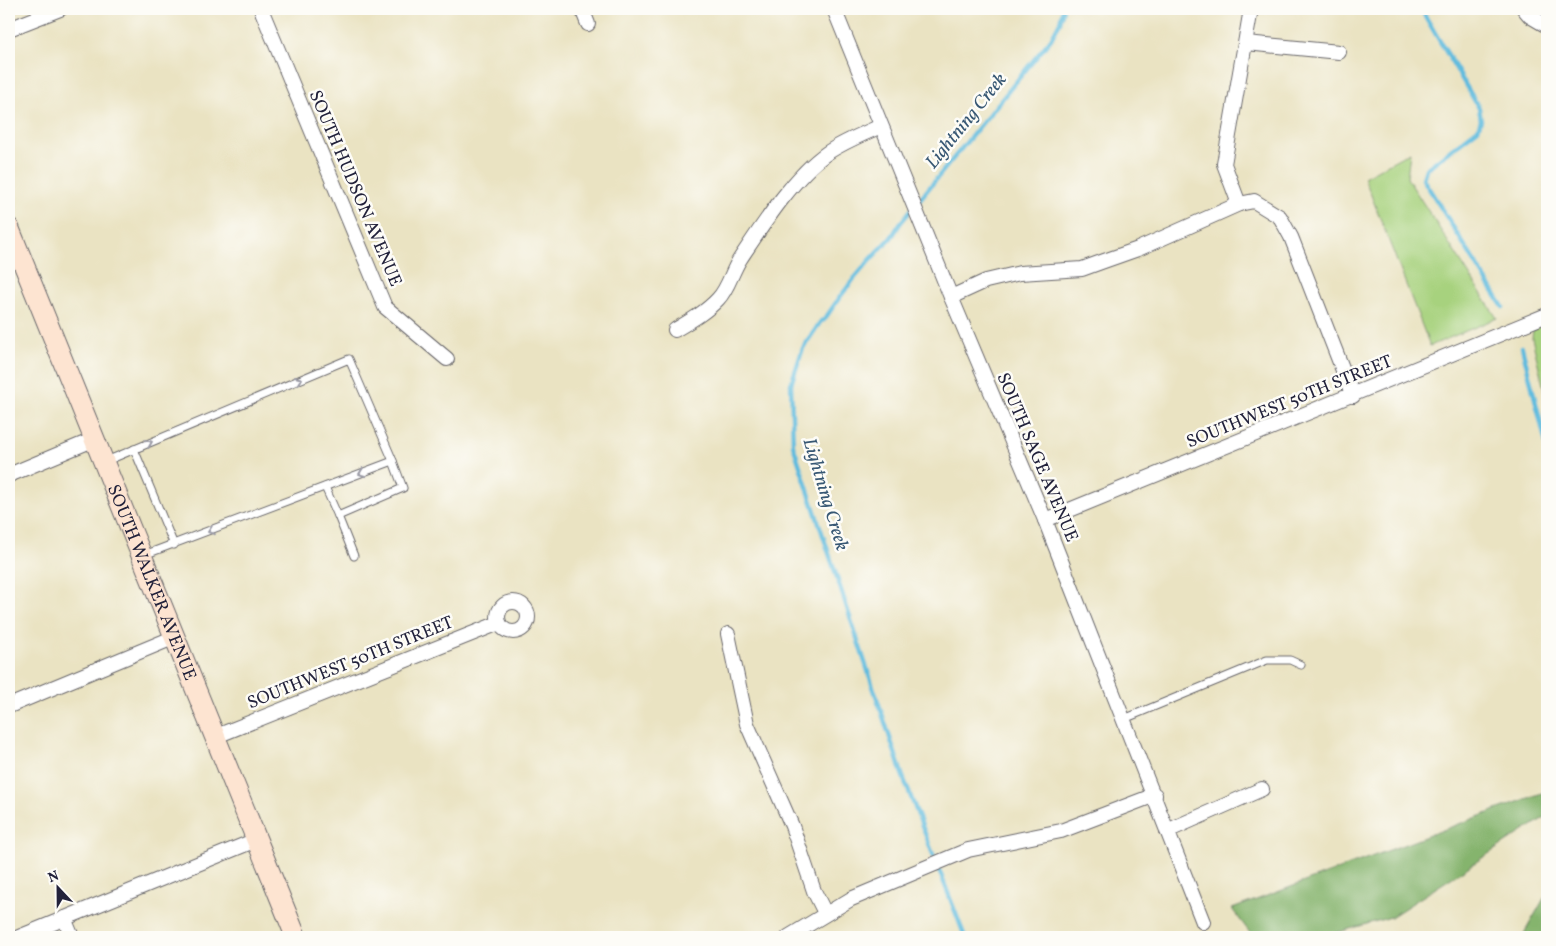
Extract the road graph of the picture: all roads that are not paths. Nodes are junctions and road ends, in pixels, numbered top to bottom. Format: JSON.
{"nodes":[{"id":1,"x":60,"y":9,"type":"edge"},
{"id":2,"x":261,"y":9,"type":"edge"},
{"id":3,"x":582,"y":9,"type":"edge"},
{"id":4,"x":834,"y":9,"type":"edge"},
{"id":5,"x":1251,"y":9,"type":"edge"},
{"id":6,"x":1524,"y":9,"type":"edge"},
{"id":7,"x":588,"y":24,"type":"dead end"},
{"id":8,"x":1547,"y":26,"type":"edge"},
{"id":9,"x":9,"y":29,"type":"edge"},
{"id":10,"x":1246,"y":43,"type":"junction"},
{"id":11,"x":1339,"y":52,"type":"dead end"},
{"id":12,"x":881,"y":126,"type":"junction"},
{"id":13,"x":1239,"y":204,"type":"junction"},
{"id":14,"x":11,"y":239,"type":"edge"},
{"id":15,"x":951,"y":297,"type":"junction"},
{"id":16,"x":1547,"y":315,"type":"edge"},
{"id":17,"x":675,"y":330,"type":"dead end"},
{"id":18,"x":447,"y":359,"type":"dead end"},
{"id":19,"x":1354,"y":396,"type":"junction"},
{"id":20,"x":95,"y":440,"type":"junction"},
{"id":21,"x":134,"y":449,"type":"junction"},
{"id":22,"x":393,"y":461,"type":"junction"},
{"id":23,"x":104,"y":462,"type":"junction"},
{"id":24,"x":9,"y":475,"type":"edge"},
{"id":25,"x":325,"y":487,"type":"junction"},
{"id":26,"x":338,"y":516,"type":"junction"},
{"id":27,"x":1045,"y":520,"type":"junction"},
{"id":28,"x":174,"y":545,"type":"junction"},
{"id":29,"x":142,"y":556,"type":"junction"},
{"id":30,"x":354,"y":556,"type":"dead end"},
{"id":31,"x":499,"y":623,"type":"dead end"},
{"id":32,"x":728,"y":634,"type":"dead end"},
{"id":33,"x":174,"y":637,"type":"junction"},
{"id":34,"x":1302,"y":665,"type":"dead end"},
{"id":35,"x":9,"y":706,"type":"edge"},
{"id":36,"x":1124,"y":719,"type":"junction"},
{"id":37,"x":214,"y":737,"type":"junction"},
{"id":38,"x":1262,"y":789,"type":"dead end"},
{"id":39,"x":1155,"y":795,"type":"junction"},
{"id":40,"x":1167,"y":831,"type":"junction"},
{"id":41,"x":256,"y":840,"type":"junction"},
{"id":42,"x":825,"y":913,"type":"junction"},
{"id":43,"x":64,"y":918,"type":"junction"},
{"id":44,"x":1203,"y":922,"type":"dead end"},
{"id":45,"x":19,"y":937,"type":"edge"},
{"id":46,"x":72,"y":937,"type":"edge"},
{"id":47,"x":296,"y":937,"type":"edge"},
{"id":48,"x":788,"y":937,"type":"edge"}],
"edges":[{"from":1,"to":9,"type":"street"},
{"from":2,"to":18,"type":"street","name":"SOUTH HUDSON AVENUE"},
{"from":3,"to":7,"type":"street"},
{"from":4,"to":12,"type":"street","name":"SOUTH SAGE AVENUE"},
{"from":5,"to":10,"type":"street"},
{"from":6,"to":8,"type":"street"},
{"from":10,"to":11,"type":"street"},
{"from":10,"to":13,"type":"street"},
{"from":12,"to":15,"type":"street","name":"SOUTH SAGE AVENUE"},
{"from":12,"to":17,"type":"street"},
{"from":13,"to":15,"type":"street"},
{"from":13,"to":19,"type":"street"},
{"from":14,"to":20,"type":"main road","name":"SOUTH WALKER AVENUE"},
{"from":15,"to":27,"type":"street","name":"SOUTH SAGE AVENUE"},
{"from":16,"to":19,"type":"street","name":"SOUTHWEST 50TH STREET"},
{"from":19,"to":27,"type":"street","name":"SOUTHWEST 50TH STREET"},
{"from":20,"to":23,"type":"main road","name":"SOUTH WALKER AVENUE"},
{"from":20,"to":24,"type":"street"},
{"from":21,"to":22,"type":"lane","one_way":true},
{"from":21,"to":23,"type":"lane"},
{"from":21,"to":28,"type":"lane"},
{"from":22,"to":25,"type":"lane","one_way":true},
{"from":22,"to":26,"type":"lane"},
{"from":23,"to":29,"type":"main road","name":"SOUTH WALKER AVENUE"},
{"from":25,"to":26,"type":"lane"},
{"from":25,"to":28,"type":"lane","one_way":true},
{"from":26,"to":30,"type":"lane"},
{"from":27,"to":36,"type":"street","name":"SOUTH SAGE AVENUE"},
{"from":28,"to":29,"type":"lane"},
{"from":29,"to":33,"type":"main road","name":"SOUTH WALKER AVENUE"},
{"from":31,"to":37,"type":"street","name":"SOUTHWEST 50TH STREET"},
{"from":32,"to":42,"type":"street"},
{"from":33,"to":35,"type":"street"},
{"from":33,"to":37,"type":"main road","name":"SOUTH WALKER AVENUE"},
{"from":34,"to":36,"type":"lane"},
{"from":36,"to":39,"type":"street","name":"SOUTH SAGE AVENUE"},
{"from":37,"to":41,"type":"main road","name":"SOUTH WALKER AVENUE"},
{"from":38,"to":40,"type":"street"},
{"from":39,"to":40,"type":"street","name":"SOUTH SAGE AVENUE"},
{"from":39,"to":42,"type":"street"},
{"from":40,"to":44,"type":"street","name":"SOUTH SAGE AVENUE"},
{"from":41,"to":43,"type":"street"},
{"from":41,"to":47,"type":"main road","name":"SOUTH WALKER AVENUE"},
{"from":42,"to":48,"type":"street"},
{"from":43,"to":45,"type":"street"},
{"from":43,"to":46,"type":"street"}]}
